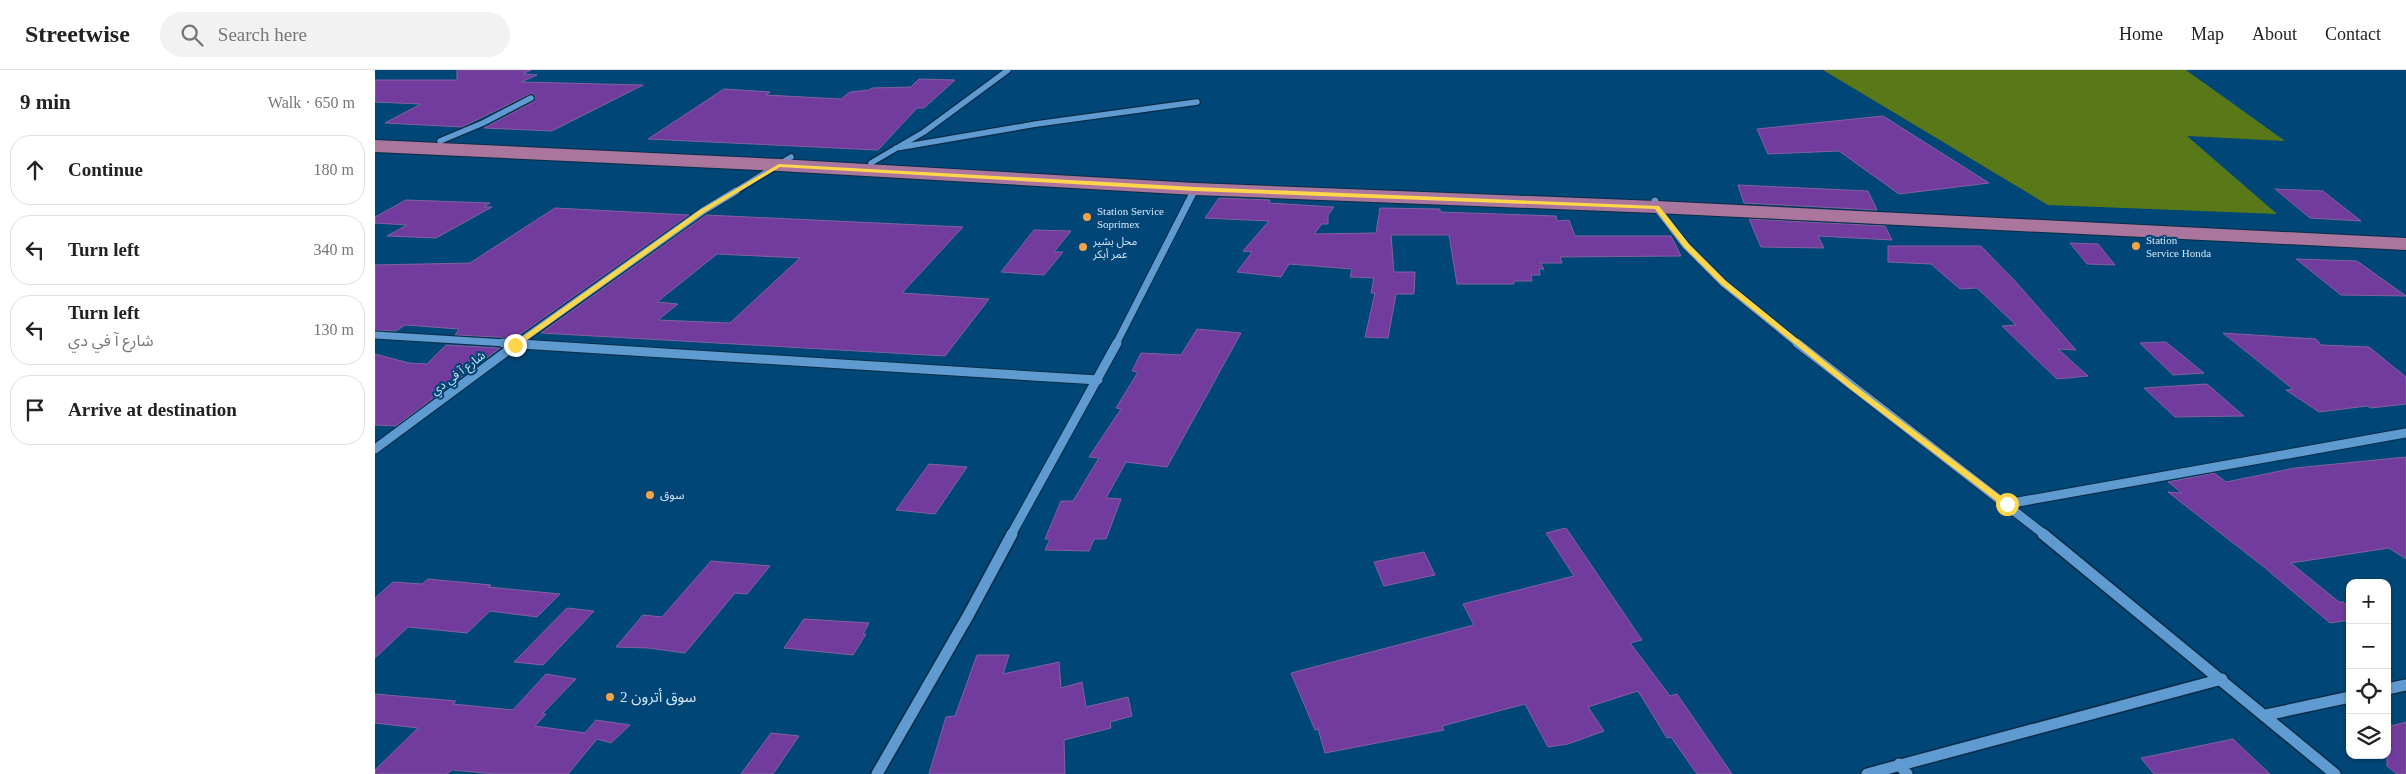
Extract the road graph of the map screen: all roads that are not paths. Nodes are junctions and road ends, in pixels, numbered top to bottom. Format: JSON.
{"nodes":[{"id":1,"x":1008,"y":70,"type":"edge"},
{"id":2,"x":531,"y":98,"type":"dead end"},
{"id":3,"x":1197,"y":102,"type":"dead end"},
{"id":4,"x":375,"y":138,"type":"edge"},
{"id":5,"x":440,"y":141,"type":"junction"},
{"id":6,"x":375,"y":146,"type":"edge"},
{"id":7,"x":896,"y":148,"type":"junction"},
{"id":8,"x":785,"y":161,"type":"junction"},
{"id":9,"x":871,"y":162,"type":"junction"},
{"id":10,"x":1195,"y":189,"type":"junction"},
{"id":11,"x":1656,"y":204,"type":"junction"},
{"id":12,"x":2406,"y":234,"type":"edge"},
{"id":13,"x":2406,"y":244,"type":"edge"},
{"id":14,"x":375,"y":335,"type":"edge"},
{"id":15,"x":515,"y":345,"type":"junction"},
{"id":16,"x":1098,"y":380,"type":"junction"},
{"id":17,"x":2406,"y":433,"type":"edge"},
{"id":18,"x":375,"y":449,"type":"edge"},
{"id":19,"x":2007,"y":504,"type":"junction"},
{"id":20,"x":2222,"y":679,"type":"junction"},
{"id":21,"x":2406,"y":685,"type":"edge"},
{"id":22,"x":2391,"y":688,"type":"edge"},
{"id":23,"x":2346,"y":698,"type":"edge"},
{"id":24,"x":2266,"y":715,"type":"junction"},
{"id":25,"x":1903,"y":769,"type":"edge"},
{"id":26,"x":877,"y":774,"type":"edge"},
{"id":27,"x":1867,"y":774,"type":"edge"},
{"id":28,"x":2335,"y":774,"type":"edge"}],
"edges":[{"from":1,"to":7,"type":"street"},
{"from":2,"to":5,"type":"street"},
{"from":3,"to":7,"type":"street"},
{"from":4,"to":5,"type":"main road"},
{"from":5,"to":8,"type":"main road"},
{"from":6,"to":8,"type":"main road"},
{"from":7,"to":9,"type":"street"},
{"from":8,"to":9,"type":"main road"},
{"from":8,"to":10,"type":"main road"},
{"from":8,"to":15,"type":"street","name":"شارع آ في دي"},
{"from":9,"to":11,"type":"main road"},
{"from":10,"to":11,"type":"main road"},
{"from":10,"to":16,"type":"street"},
{"from":11,"to":12,"type":"main road"},
{"from":11,"to":13,"type":"main road"},
{"from":11,"to":19,"type":"street"},
{"from":14,"to":15,"type":"street"},
{"from":15,"to":16,"type":"street"},
{"from":15,"to":18,"type":"street","name":"شارع آ في دي"},
{"from":16,"to":26,"type":"street"},
{"from":17,"to":19,"type":"street"},
{"from":19,"to":20,"type":"street"},
{"from":20,"to":24,"type":"street"},
{"from":20,"to":25,"type":"street"},
{"from":21,"to":22,"type":"street"},
{"from":23,"to":24,"type":"street"},
{"from":24,"to":28,"type":"street"},
{"from":25,"to":27,"type":"street"}]}
